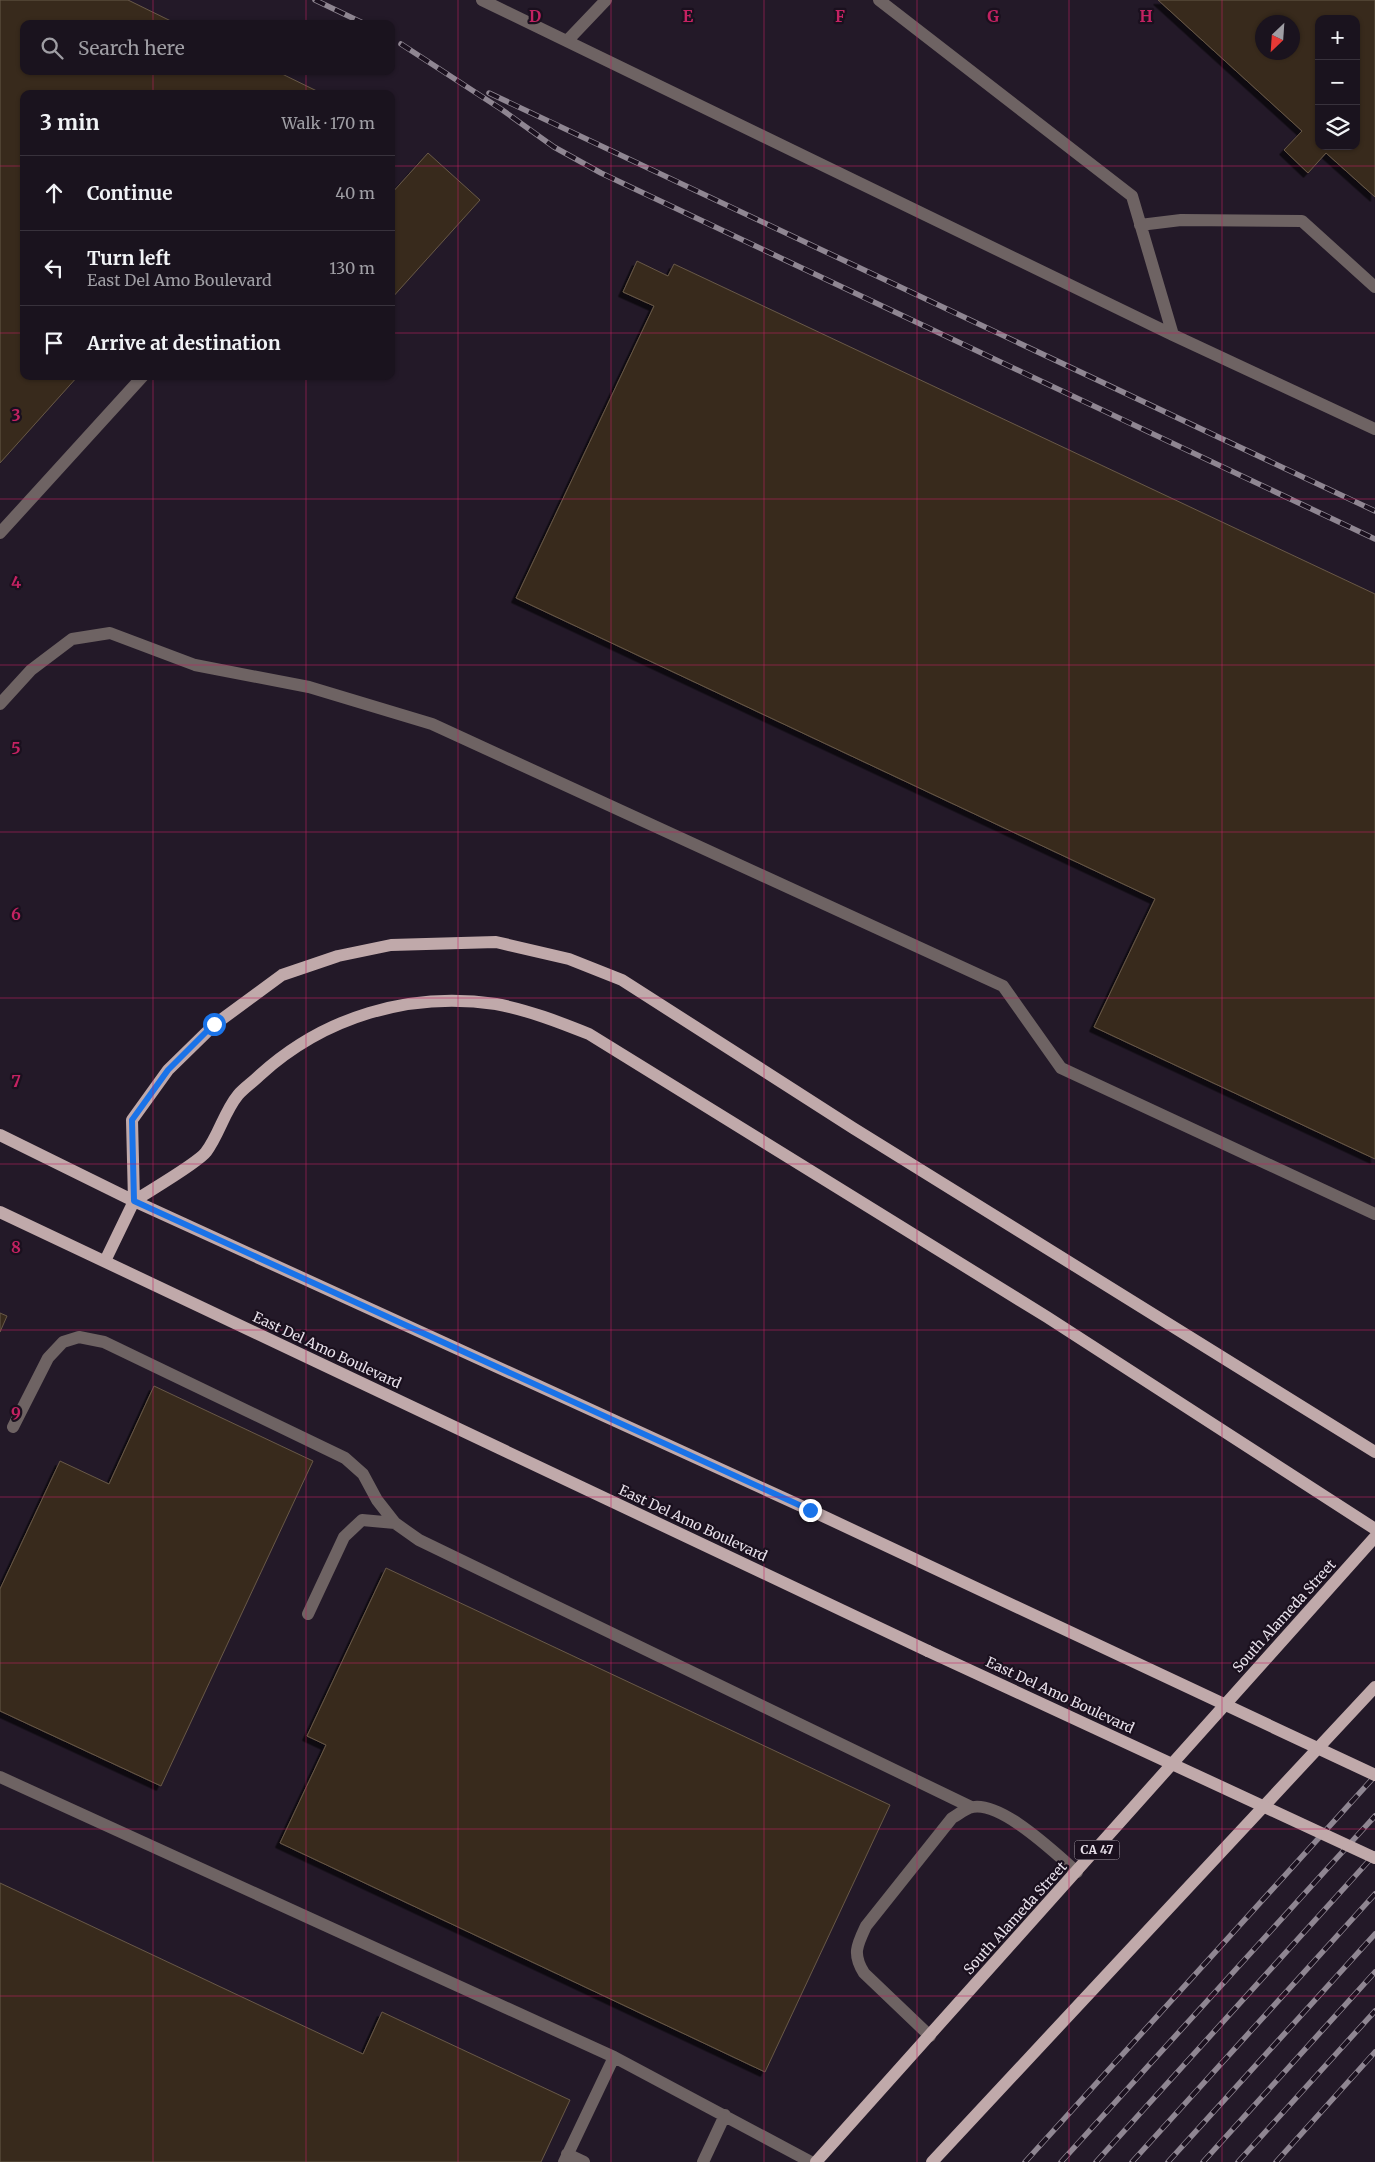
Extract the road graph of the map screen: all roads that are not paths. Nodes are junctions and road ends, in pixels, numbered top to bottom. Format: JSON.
{"nodes":[{"id":1,"x":482,"y":0,"type":"edge"},
{"id":2,"x":606,"y":0,"type":"edge"},
{"id":3,"x":879,"y":0,"type":"edge"},
{"id":4,"x":567,"y":41,"type":"junction"},
{"id":5,"x":1140,"y":225,"type":"junction"},
{"id":6,"x":1375,"y":287,"type":"edge"},
{"id":7,"x":1173,"y":335,"type":"junction"},
{"id":8,"x":139,"y":380,"type":"edge"},
{"id":9,"x":1375,"y":429,"type":"edge"},
{"id":10,"x":0,"y":533,"type":"edge"},
{"id":11,"x":0,"y":704,"type":"edge"},
{"id":12,"x":0,"y":1135,"type":"edge"},
{"id":13,"x":134,"y":1201,"type":"junction"},
{"id":14,"x":0,"y":1212,"type":"edge"},
{"id":15,"x":1375,"y":1214,"type":"edge"},
{"id":16,"x":105,"y":1261,"type":"junction"},
{"id":17,"x":13,"y":1427,"type":"dead end"},
{"id":18,"x":1375,"y":1452,"type":"edge"},
{"id":19,"x":396,"y":1523,"type":"junction"},
{"id":20,"x":1375,"y":1529,"type":"edge"},
{"id":21,"x":1375,"y":1537,"type":"edge"},
{"id":22,"x":308,"y":1614,"type":"dead end"},
{"id":23,"x":1375,"y":1687,"type":"edge"},
{"id":24,"x":1375,"y":1775,"type":"edge"},
{"id":25,"x":0,"y":1777,"type":"edge"},
{"id":26,"x":971,"y":1807,"type":"junction"},
{"id":27,"x":1375,"y":1858,"type":"edge"},
{"id":28,"x":1077,"y":1872,"type":"junction"},
{"id":29,"x":930,"y":2036,"type":"junction"},
{"id":30,"x":614,"y":2057,"type":"junction"},
{"id":31,"x":725,"y":2115,"type":"junction"},
{"id":32,"x":566,"y":2158,"type":"edge"},
{"id":33,"x":584,"y":2162,"type":"edge"},
{"id":34,"x":703,"y":2162,"type":"edge"},
{"id":35,"x":811,"y":2162,"type":"edge"},
{"id":36,"x":816,"y":2162,"type":"edge"},
{"id":37,"x":932,"y":2162,"type":"edge"}],
"edges":[{"from":1,"to":4,"type":"lane"},
{"from":2,"to":4,"type":"lane"},
{"from":3,"to":5,"type":"lane"},
{"from":4,"to":7,"type":"lane"},
{"from":5,"to":6,"type":"lane"},
{"from":5,"to":7,"type":"lane"},
{"from":7,"to":9,"type":"lane"},
{"from":8,"to":10,"type":"lane"},
{"from":11,"to":15,"type":"lane"},
{"from":12,"to":13,"type":"main road"},
{"from":13,"to":16,"type":"main road"},
{"from":13,"to":18,"type":"main road"},
{"from":13,"to":20,"type":"main road"},
{"from":13,"to":24,"type":"main road","bridge":true},
{"from":14,"to":16,"type":"main road","name":"East Del Amo Boulevard"},
{"from":16,"to":27,"type":"main road","name":"East Del Amo Boulevard","bridge":true},
{"from":17,"to":19,"type":"lane"},
{"from":19,"to":22,"type":"lane"},
{"from":19,"to":26,"type":"lane"},
{"from":21,"to":28,"type":"main road","name":"South Alameda Street","number":"CA 47"},
{"from":23,"to":37,"type":"main road"},
{"from":25,"to":30,"type":"lane"},
{"from":26,"to":28,"type":"lane"},
{"from":26,"to":29,"type":"lane"},
{"from":28,"to":29,"type":"main road","name":"South Alameda Street","number":"CA 47"},
{"from":29,"to":36,"type":"main road","name":"South Alameda Street","number":"CA 47"},
{"from":30,"to":31,"type":"lane"},
{"from":30,"to":32,"type":"lane"},
{"from":31,"to":34,"type":"lane"},
{"from":31,"to":35,"type":"lane"},
{"from":32,"to":33,"type":"lane"}]}
